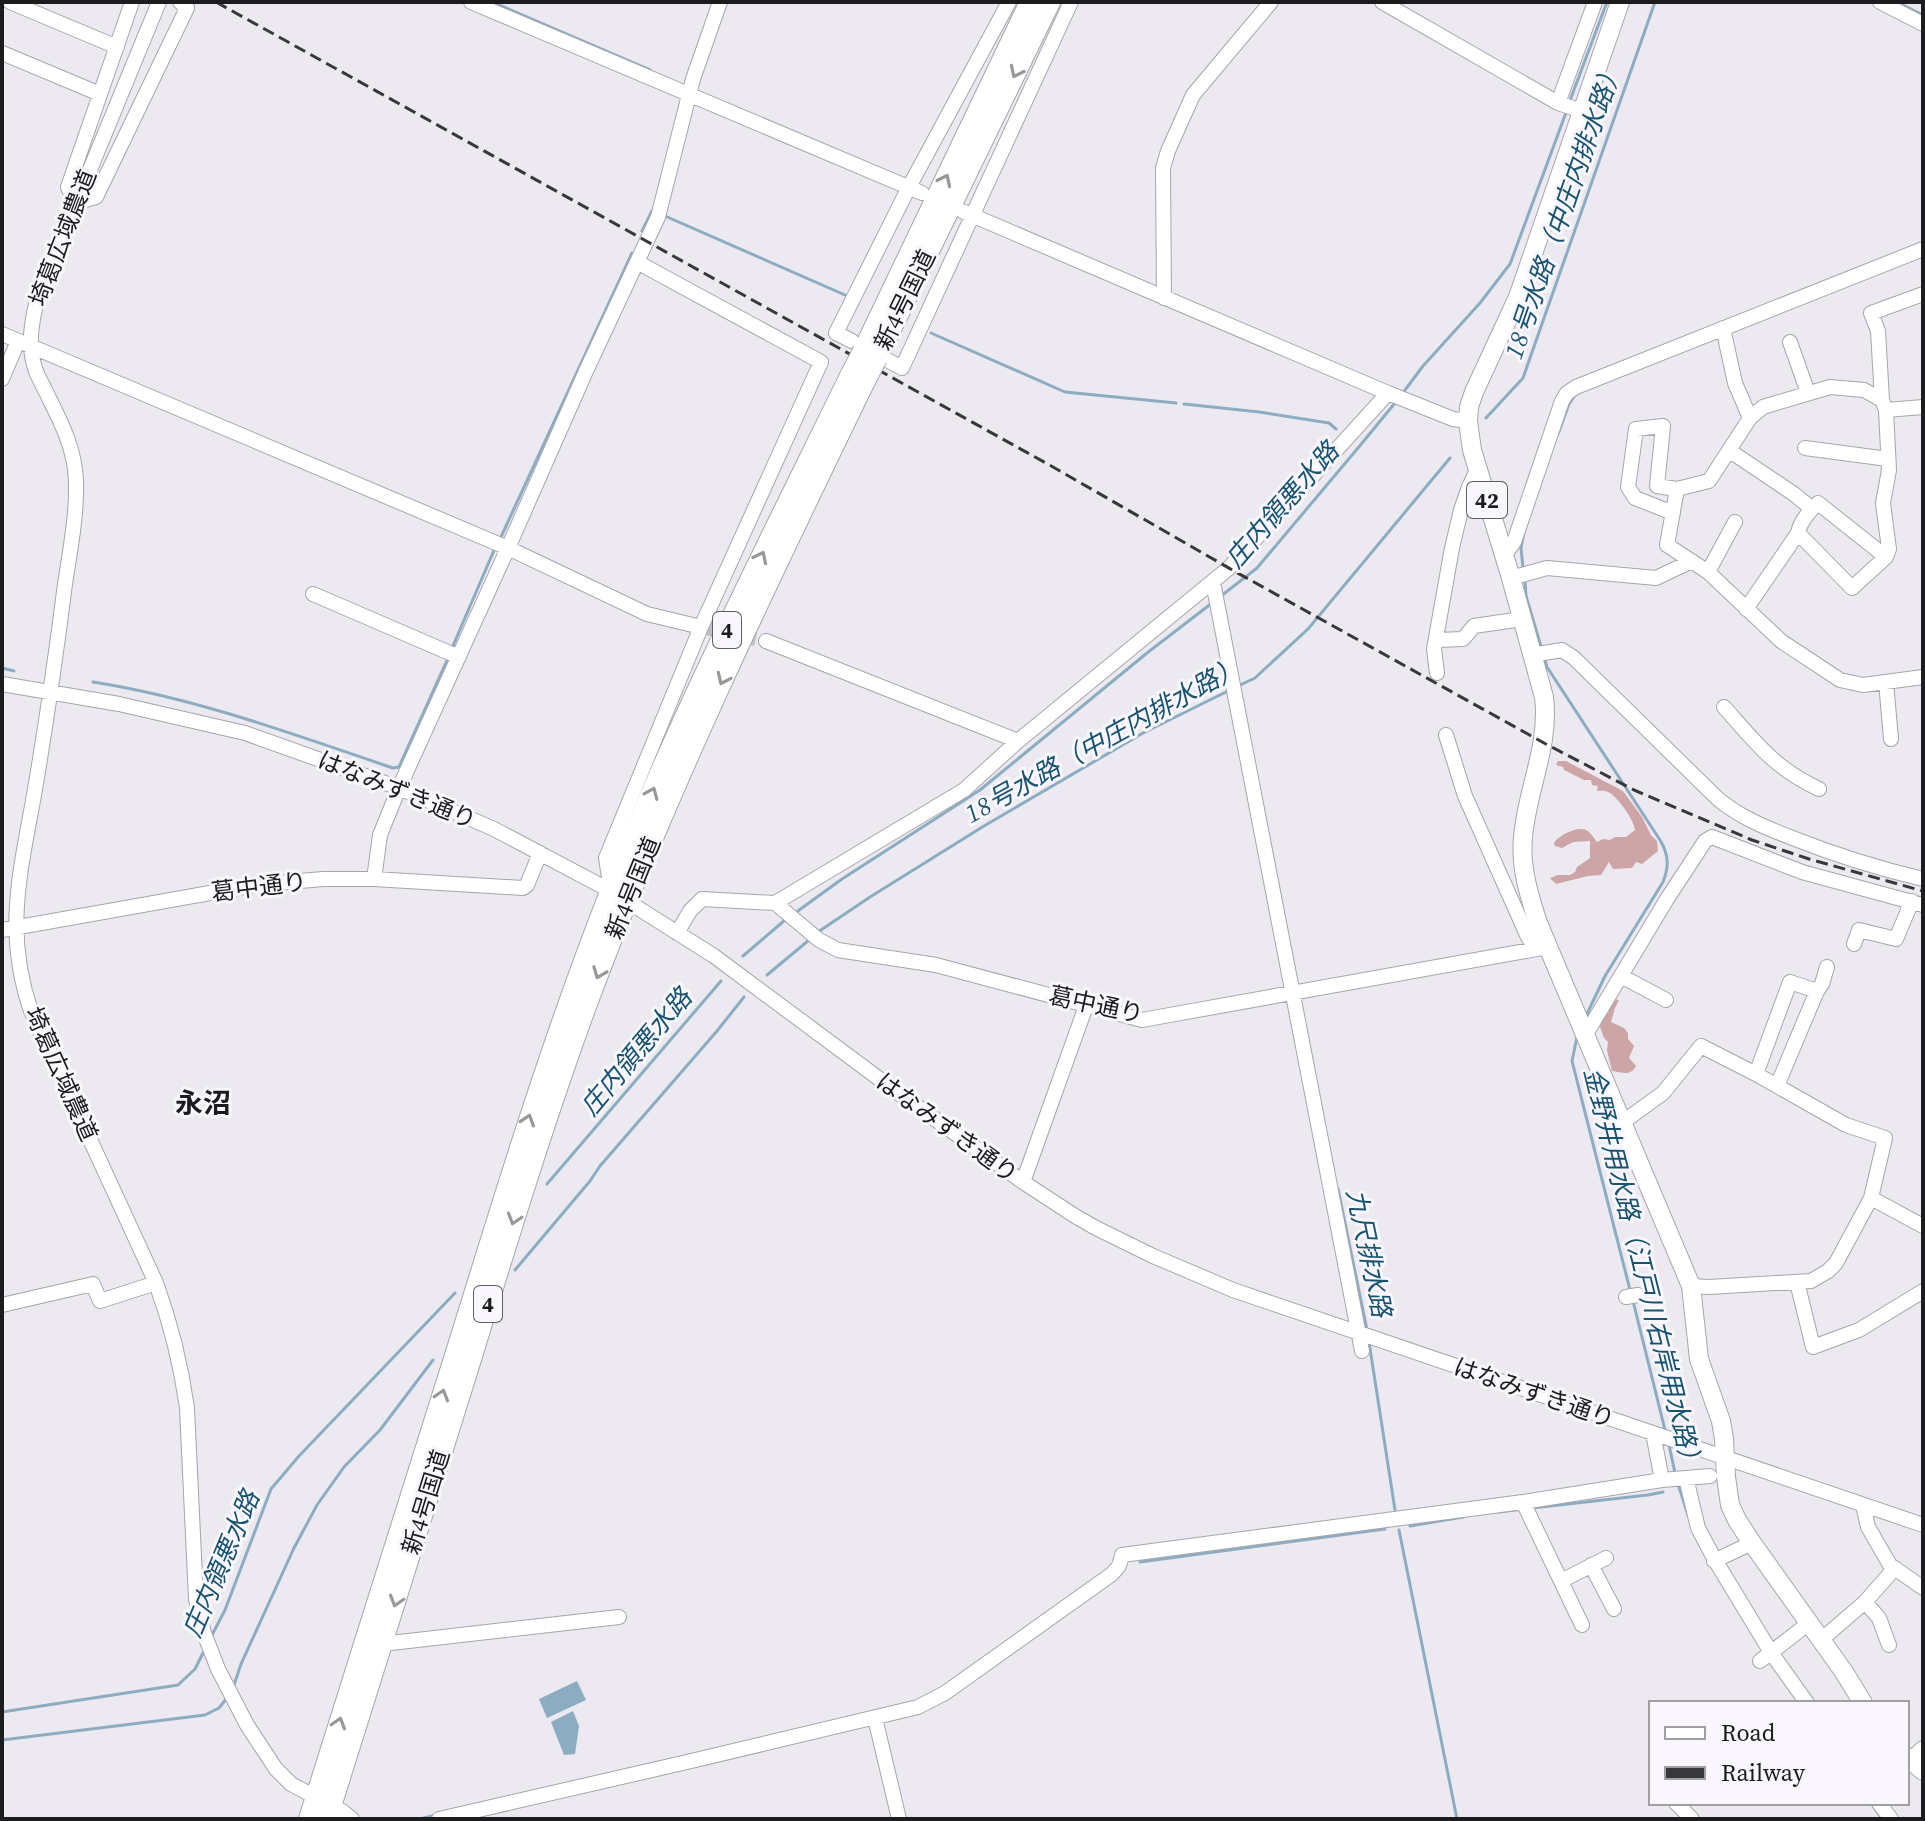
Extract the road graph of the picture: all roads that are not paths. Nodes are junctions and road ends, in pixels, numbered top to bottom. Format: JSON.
{"nodes":[{"id":1,"x":10,"y":2,"type":"edge"},
{"id":2,"x":132,"y":2,"type":"edge"},
{"id":3,"x":180,"y":2,"type":"edge"},
{"id":4,"x":471,"y":2,"type":"edge"},
{"id":5,"x":720,"y":2,"type":"edge"},
{"id":6,"x":1009,"y":2,"type":"edge"},
{"id":7,"x":1030,"y":2,"type":"edge"},
{"id":8,"x":1050,"y":2,"type":"edge"},
{"id":9,"x":1071,"y":2,"type":"edge"},
{"id":10,"x":1271,"y":2,"type":"edge"},
{"id":11,"x":1382,"y":2,"type":"edge"},
{"id":12,"x":1595,"y":2,"type":"edge"},
{"id":13,"x":1620,"y":2,"type":"edge"},
{"id":14,"x":1880,"y":2,"type":"edge"},
{"id":15,"x":158,"y":4,"type":"edge"},
{"id":16,"x":1923,"y":24,"type":"edge"},
{"id":17,"x":117,"y":47,"type":"junction"},
{"id":18,"x":2,"y":53,"type":"edge"},
{"id":19,"x":100,"y":94,"type":"junction"},
{"id":20,"x":689,"y":94,"type":"junction"},
{"id":21,"x":1558,"y":103,"type":"junction"},
{"id":22,"x":1582,"y":111,"type":"junction"},
{"id":23,"x":916,"y":190,"type":"junction"},
{"id":24,"x":75,"y":203,"type":"junction"},
{"id":25,"x":968,"y":214,"type":"junction"},
{"id":26,"x":1923,"y":249,"type":"edge"},
{"id":27,"x":637,"y":262,"type":"junction"},
{"id":28,"x":1163,"y":293,"type":"junction"},
{"id":29,"x":1923,"y":294,"type":"edge"},
{"id":30,"x":1723,"y":328,"type":"junction"},
{"id":31,"x":2,"y":334,"type":"edge"},
{"id":32,"x":1790,"y":342,"type":"dead end"},
{"id":33,"x":24,"y":344,"type":"junction"},
{"id":34,"x":870,"y":353,"type":"junction"},
{"id":35,"x":2,"y":379,"type":"edge"},
{"id":36,"x":1388,"y":393,"type":"junction"},
{"id":37,"x":1808,"y":393,"type":"junction"},
{"id":38,"x":1884,"y":405,"type":"junction"},
{"id":39,"x":1923,"y":407,"type":"edge"},
{"id":40,"x":1750,"y":418,"type":"junction"},
{"id":41,"x":1468,"y":421,"type":"junction"},
{"id":42,"x":1805,"y":448,"type":"dead end"},
{"id":43,"x":1730,"y":451,"type":"junction"},
{"id":44,"x":1888,"y":459,"type":"junction"},
{"id":45,"x":1478,"y":468,"type":"junction"},
{"id":46,"x":1677,"y":489,"type":"junction"},
{"id":47,"x":1812,"y":509,"type":"junction"},
{"id":48,"x":1673,"y":513,"type":"junction"},
{"id":49,"x":1735,"y":522,"type":"dead end"},
{"id":50,"x":1798,"y":533,"type":"junction"},
{"id":51,"x":508,"y":548,"type":"junction"},
{"id":52,"x":1504,"y":556,"type":"junction"},
{"id":53,"x":1886,"y":557,"type":"junction"},
{"id":54,"x":1692,"y":561,"type":"junction"},
{"id":55,"x":1708,"y":572,"type":"junction"},
{"id":56,"x":1511,"y":578,"type":"junction"},
{"id":57,"x":1214,"y":586,"type":"junction"},
{"id":58,"x":313,"y":594,"type":"dead end"},
{"id":59,"x":1746,"y":609,"type":"junction"},
{"id":60,"x":1522,"y":619,"type":"junction"},
{"id":61,"x":701,"y":627,"type":"junction"},
{"id":62,"x":1437,"y":640,"type":"junction"},
{"id":63,"x":766,"y":641,"type":"tunnel mouth"},
{"id":64,"x":1532,"y":655,"type":"junction"},
{"id":65,"x":459,"y":657,"type":"junction"},
{"id":66,"x":1437,"y":673,"type":"dead end"},
{"id":67,"x":1923,"y":677,"type":"edge"},
{"id":68,"x":1886,"y":682,"type":"junction"},
{"id":69,"x":2,"y":684,"type":"edge"},
{"id":70,"x":51,"y":692,"type":"junction"},
{"id":71,"x":1724,"y":707,"type":"dead end"},
{"id":72,"x":1446,"y":735,"type":"dead end"},
{"id":73,"x":1891,"y":739,"type":"dead end"},
{"id":74,"x":1018,"y":741,"type":"junction"},
{"id":75,"x":399,"y":788,"type":"junction"},
{"id":76,"x":1819,"y":789,"type":"dead end"},
{"id":77,"x":540,"y":853,"type":"junction"},
{"id":78,"x":374,"y":879,"type":"junction"},
{"id":79,"x":1923,"y":879,"type":"edge"},
{"id":80,"x":619,"y":896,"type":"junction"},
{"id":81,"x":775,"y":903,"type":"junction"},
{"id":82,"x":1917,"y":903,"type":"edge"},
{"id":83,"x":8,"y":929,"type":"edge"},
{"id":84,"x":677,"y":933,"type":"junction"},
{"id":85,"x":1854,"y":944,"type":"dead end"},
{"id":86,"x":1542,"y":948,"type":"junction"},
{"id":87,"x":1827,"y":967,"type":"dead end"},
{"id":88,"x":1621,"y":976,"type":"junction"},
{"id":89,"x":1817,"y":991,"type":"junction"},
{"id":90,"x":1292,"y":994,"type":"junction"},
{"id":91,"x":1666,"y":1000,"type":"dead end"},
{"id":92,"x":1086,"y":1006,"type":"junction"},
{"id":93,"x":1586,"y":1034,"type":"junction"},
{"id":94,"x":1756,"y":1074,"type":"junction"},
{"id":95,"x":1777,"y":1086,"type":"junction"},
{"id":96,"x":1623,"y":1122,"type":"junction"},
{"id":97,"x":1023,"y":1182,"type":"junction"},
{"id":98,"x":1871,"y":1198,"type":"junction"},
{"id":99,"x":1923,"y":1226,"type":"edge"},
{"id":100,"x":1797,"y":1282,"type":"junction"},
{"id":101,"x":156,"y":1283,"type":"junction"},
{"id":102,"x":1691,"y":1286,"type":"junction"},
{"id":103,"x":1923,"y":1291,"type":"edge"},
{"id":104,"x":2,"y":1305,"type":"edge"},
{"id":105,"x":1365,"y":1335,"type":"junction"},
{"id":106,"x":1362,"y":1351,"type":"dead end"},
{"id":107,"x":1653,"y":1433,"type":"junction"},
{"id":108,"x":1725,"y":1458,"type":"junction"},
{"id":109,"x":1710,"y":1476,"type":"dead end"},
{"id":110,"x":1676,"y":1479,"type":"junction"},
{"id":111,"x":1523,"y":1502,"type":"junction"},
{"id":112,"x":1863,"y":1505,"type":"junction"},
{"id":113,"x":1923,"y":1525,"type":"edge"},
{"id":114,"x":1752,"y":1543,"type":"junction"},
{"id":115,"x":1606,"y":1558,"type":"dead end"},
{"id":116,"x":1715,"y":1560,"type":"junction"},
{"id":117,"x":1591,"y":1565,"type":"junction"},
{"id":118,"x":1895,"y":1568,"type":"junction"},
{"id":119,"x":1561,"y":1581,"type":"junction"},
{"id":120,"x":1923,"y":1588,"type":"edge"},
{"id":121,"x":1865,"y":1602,"type":"junction"},
{"id":122,"x":1614,"y":1609,"type":"dead end"},
{"id":123,"x":619,"y":1617,"type":"dead end"},
{"id":124,"x":1809,"y":1623,"type":"junction"},
{"id":125,"x":1582,"y":1625,"type":"dead end"},
{"id":126,"x":1821,"y":1640,"type":"junction"},
{"id":127,"x":382,"y":1644,"type":"junction"},
{"id":128,"x":1889,"y":1645,"type":"dead end"},
{"id":129,"x":1766,"y":1657,"type":"junction"},
{"id":130,"x":1805,"y":1701,"type":"edge"},
{"id":131,"x":1862,"y":1701,"type":"edge"},
{"id":132,"x":875,"y":1718,"type":"junction"},
{"id":133,"x":325,"y":1808,"type":"edge"},
{"id":134,"x":309,"y":1819,"type":"edge"},
{"id":135,"x":352,"y":1819,"type":"edge"},
{"id":136,"x":439,"y":1819,"type":"edge"},
{"id":137,"x":899,"y":1819,"type":"edge"}],
"edges":[{"from":1,"to":17,"type":"street"},
{"from":2,"to":17,"type":"street"},
{"from":3,"to":24,"type":"street"},
{"from":4,"to":20,"type":"street"},
{"from":5,"to":20,"type":"street"},
{"from":6,"to":23,"type":"street"},
{"from":34,"to":7,"type":"highway","name":"新4号国道","number":"4","one_way":true},
{"from":8,"to":34,"type":"highway","name":"新4号国道","number":"4","one_way":true},
{"from":9,"to":25,"type":"street"},
{"from":10,"to":28,"type":"street"},
{"from":11,"to":21,"type":"street"},
{"from":12,"to":21,"type":"street"},
{"from":13,"to":22,"type":"main road","number":"42"},
{"from":14,"to":16,"type":"street"},
{"from":15,"to":24,"type":"street","name":"埼葛広域農道"},
{"from":17,"to":19,"type":"street"},
{"from":18,"to":19,"type":"street"},
{"from":19,"to":24,"type":"street"},
{"from":20,"to":23,"type":"street"},
{"from":20,"to":27,"type":"street"},
{"from":21,"to":22,"type":"street"},
{"from":22,"to":41,"type":"main road","number":"42"},
{"from":23,"to":34,"type":"street"},
{"from":24,"to":33,"type":"street","name":"埼葛広域農道"},
{"from":25,"to":28,"type":"street"},
{"from":25,"to":34,"type":"street"},
{"from":26,"to":30,"type":"street"},
{"from":27,"to":51,"type":"street"},
{"from":27,"to":61,"type":"street"},
{"from":28,"to":36,"type":"street"},
{"from":29,"to":38,"type":"street"},
{"from":30,"to":40,"type":"street"},
{"from":30,"to":52,"type":"street"},
{"from":31,"to":33,"type":"street"},
{"from":32,"to":37,"type":"street"},
{"from":33,"to":35,"type":"street"},
{"from":33,"to":51,"type":"street"},
{"from":33,"to":70,"type":"street","name":"埼葛広域農道"},
{"from":34,"to":80,"type":"highway","name":"新4号国道","number":"4","bridge":true},
{"from":36,"to":41,"type":"street"},
{"from":36,"to":57,"type":"street"},
{"from":37,"to":38,"type":"street"},
{"from":37,"to":40,"type":"street"},
{"from":38,"to":39,"type":"street"},
{"from":38,"to":44,"type":"street"},
{"from":40,"to":43,"type":"street"},
{"from":41,"to":45,"type":"main road","number":"42"},
{"from":42,"to":44,"type":"street"},
{"from":43,"to":46,"type":"street"},
{"from":43,"to":47,"type":"street"},
{"from":44,"to":53,"type":"street"},
{"from":45,"to":52,"type":"main road","number":"42"},
{"from":45,"to":62,"type":"street"},
{"from":46,"to":48,"type":"street"},
{"from":46,"to":48,"type":"street"},
{"from":47,"to":50,"type":"street"},
{"from":47,"to":53,"type":"street"},
{"from":48,"to":54,"type":"street"},
{"from":49,"to":55,"type":"street"},
{"from":50,"to":53,"type":"street"},
{"from":50,"to":59,"type":"street"},
{"from":51,"to":61,"type":"street"},
{"from":51,"to":65,"type":"street"},
{"from":52,"to":56,"type":"main road","number":"42"},
{"from":54,"to":55,"type":"street"},
{"from":54,"to":56,"type":"street"},
{"from":55,"to":59,"type":"street"},
{"from":56,"to":60,"type":"main road","number":"42"},
{"from":57,"to":74,"type":"street"},
{"from":57,"to":90,"type":"street"},
{"from":58,"to":65,"type":"street"},
{"from":59,"to":68,"type":"street"},
{"from":60,"to":62,"type":"street"},
{"from":60,"to":64,"type":"main road","number":"42"},
{"from":61,"to":80,"type":"street"},
{"from":62,"to":66,"type":"street"},
{"from":63,"to":74,"type":"street"},
{"from":64,"to":79,"type":"street"},
{"from":64,"to":86,"type":"main road","number":"42"},
{"from":65,"to":75,"type":"street"},
{"from":67,"to":68,"type":"street"},
{"from":68,"to":73,"type":"street"},
{"from":69,"to":70,"type":"street","name":"はなみずき通り"},
{"from":70,"to":75,"type":"street","name":"はなみずき通り"},
{"from":70,"to":83,"type":"street","name":"埼葛広域農道"},
{"from":71,"to":76,"type":"street"},
{"from":72,"to":86,"type":"street"},
{"from":74,"to":81,"type":"street"},
{"from":75,"to":77,"type":"street","name":"はなみずき通り"},
{"from":75,"to":78,"type":"street"},
{"from":77,"to":78,"type":"street","name":"葛中通り"},
{"from":77,"to":80,"type":"street","name":"はなみずき通り"},
{"from":78,"to":83,"type":"street","name":"葛中通り"},
{"from":80,"to":84,"type":"street","name":"はなみずき通り"},
{"from":80,"to":127,"type":"highway","name":"新4号国道","number":"4","one_way":true},
{"from":133,"to":80,"type":"highway","name":"新4号国道","number":"4","one_way":true},
{"from":81,"to":84,"type":"street"},
{"from":81,"to":92,"type":"street","name":"葛中通り"},
{"from":82,"to":85,"type":"street"},
{"from":82,"to":88,"type":"street"},
{"from":83,"to":101,"type":"street","name":"埼葛広域農道"},
{"from":84,"to":97,"type":"street","name":"はなみずき通り"},
{"from":86,"to":90,"type":"street","name":"葛中通り"},
{"from":86,"to":93,"type":"main road","number":"42"},
{"from":87,"to":89,"type":"street"},
{"from":88,"to":91,"type":"street"},
{"from":88,"to":93,"type":"street"},
{"from":89,"to":94,"type":"street"},
{"from":89,"to":95,"type":"street"},
{"from":90,"to":92,"type":"street","name":"葛中通り"},
{"from":90,"to":105,"type":"street"},
{"from":92,"to":97,"type":"street"},
{"from":93,"to":96,"type":"main road","number":"42"},
{"from":94,"to":95,"type":"street"},
{"from":94,"to":96,"type":"street"},
{"from":95,"to":98,"type":"street"},
{"from":96,"to":102,"type":"main road","number":"42"},
{"from":97,"to":105,"type":"street","name":"はなみずき通り"},
{"from":98,"to":99,"type":"street"},
{"from":98,"to":100,"type":"street"},
{"from":100,"to":102,"type":"street"},
{"from":100,"to":103,"type":"street"},
{"from":101,"to":104,"type":"street"},
{"from":101,"to":133,"type":"street","name":"埼葛広域農道"},
{"from":102,"to":108,"type":"main road","number":"42"},
{"from":105,"to":106,"type":"street"},
{"from":105,"to":107,"type":"street","name":"はなみずき通り"},
{"from":107,"to":108,"type":"street","name":"はなみずき通り"},
{"from":107,"to":110,"type":"street"},
{"from":108,"to":112,"type":"street","name":"はなみずき通り"},
{"from":108,"to":114,"type":"main road","number":"42"},
{"from":109,"to":110,"type":"street"},
{"from":110,"to":111,"type":"street"},
{"from":110,"to":116,"type":"street"},
{"from":111,"to":119,"type":"street"},
{"from":111,"to":132,"type":"street"},
{"from":112,"to":113,"type":"street","name":"はなみずき通り"},
{"from":112,"to":118,"type":"street"},
{"from":114,"to":116,"type":"street"},
{"from":114,"to":124,"type":"main road","number":"42"},
{"from":115,"to":117,"type":"street"},
{"from":116,"to":129,"type":"street"},
{"from":117,"to":119,"type":"street"},
{"from":117,"to":122,"type":"street"},
{"from":118,"to":120,"type":"street"},
{"from":118,"to":121,"type":"street"},
{"from":119,"to":125,"type":"street"},
{"from":121,"to":126,"type":"street"},
{"from":121,"to":128,"type":"street"},
{"from":123,"to":127,"type":"street"},
{"from":124,"to":126,"type":"main road","number":"42"},
{"from":124,"to":129,"type":"street"},
{"from":126,"to":131,"type":"main road","number":"42"},
{"from":127,"to":133,"type":"highway","name":"新4号国道","number":"4"},
{"from":129,"to":130,"type":"street"},
{"from":132,"to":136,"type":"street"},
{"from":132,"to":137,"type":"street"},
{"from":133,"to":134,"type":"highway","name":"新4号国道","number":"4"},
{"from":133,"to":135,"type":"street","name":"埼葛広域農道"}]}
